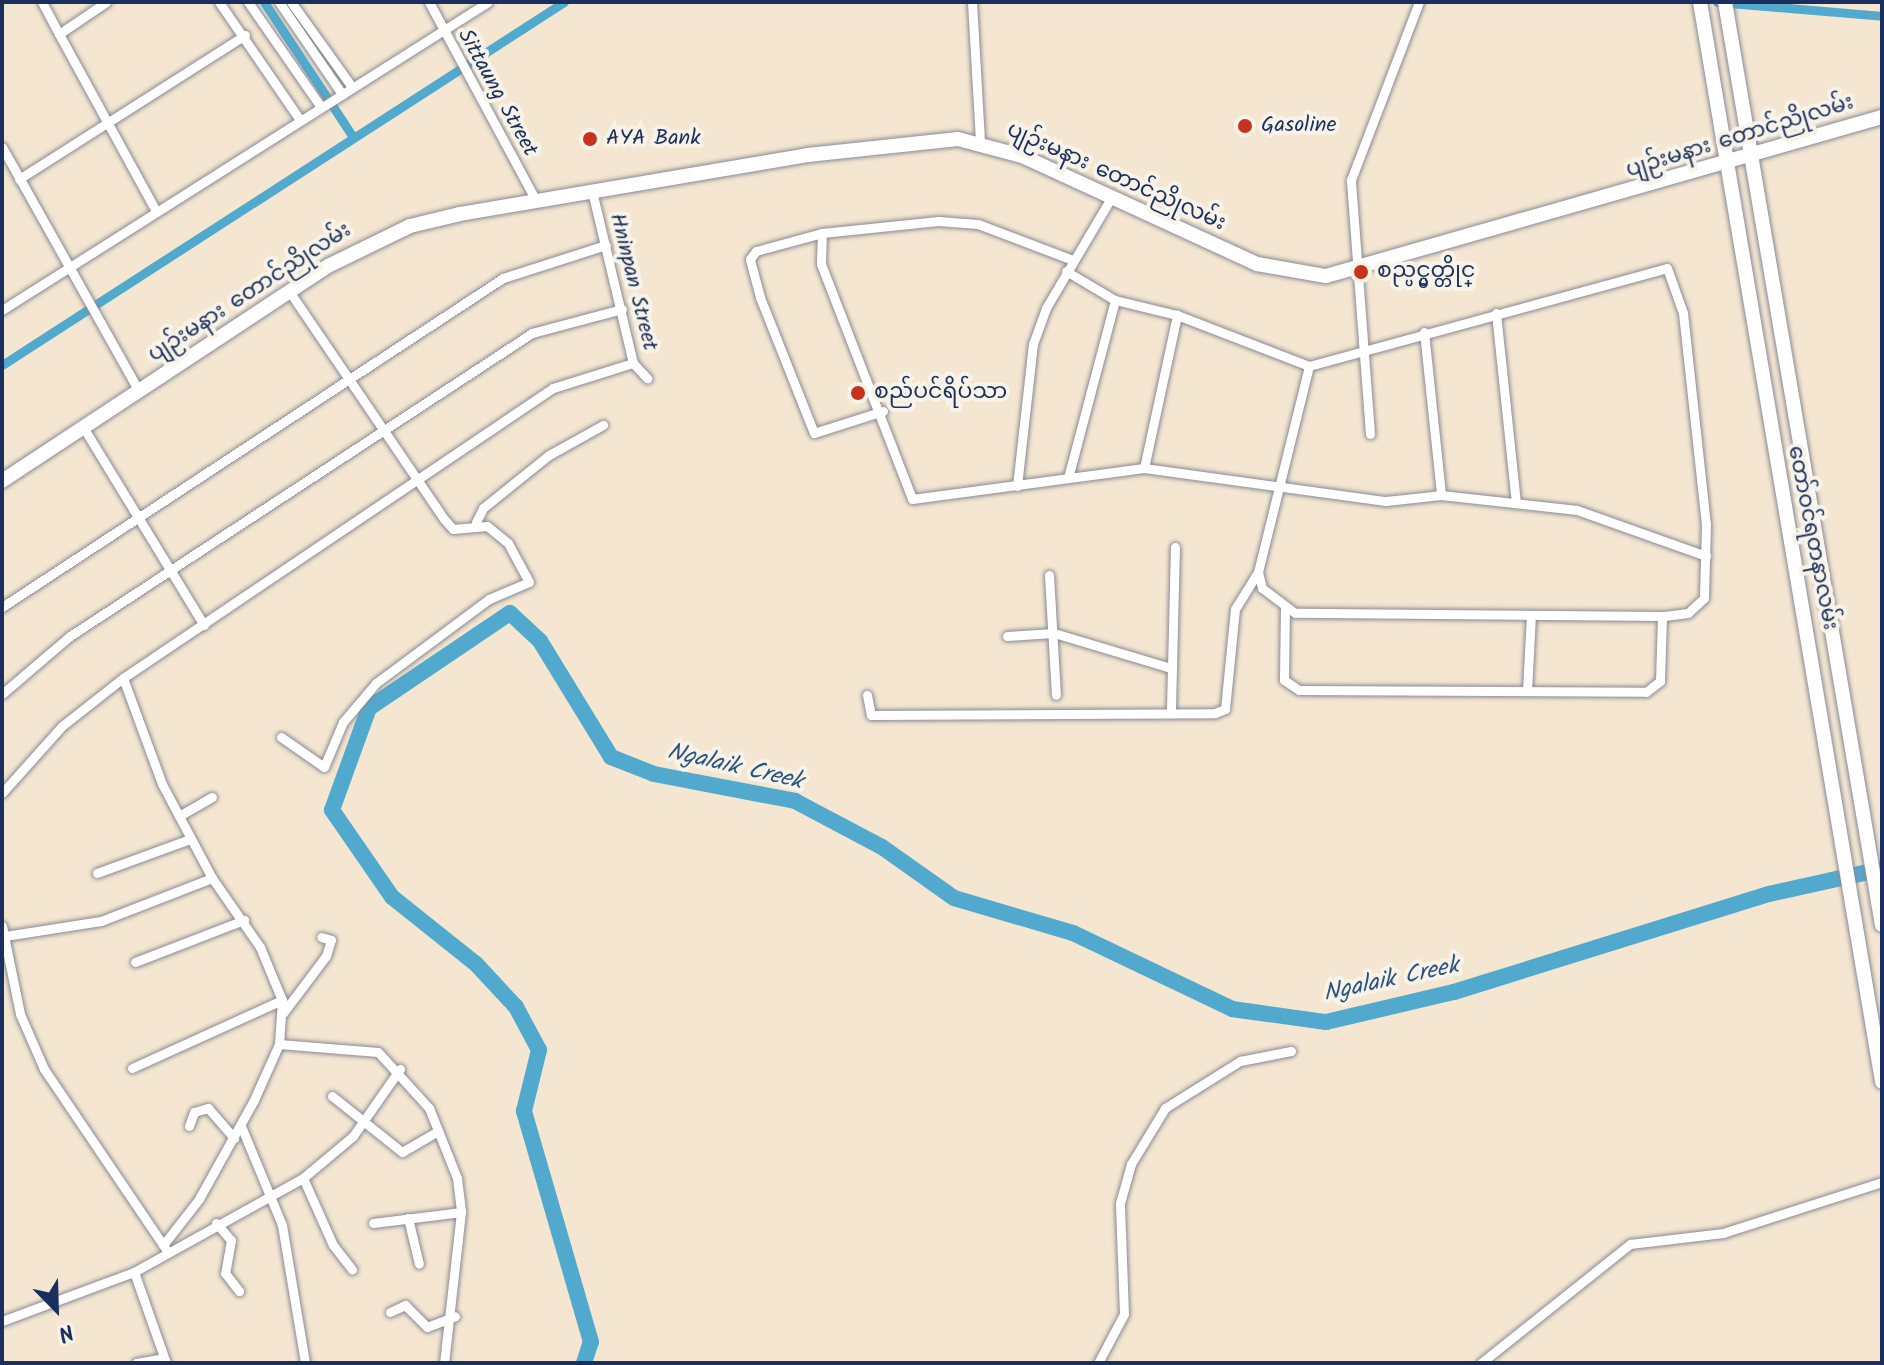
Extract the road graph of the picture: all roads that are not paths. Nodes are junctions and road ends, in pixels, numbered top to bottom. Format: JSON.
{"nodes":[{"id":1,"x":42,"y":2,"type":"edge"},
{"id":2,"x":106,"y":2,"type":"edge"},
{"id":3,"x":219,"y":2,"type":"edge"},
{"id":4,"x":248,"y":2,"type":"edge"},
{"id":5,"x":279,"y":2,"type":"edge"},
{"id":6,"x":291,"y":2,"type":"edge"},
{"id":7,"x":429,"y":2,"type":"edge"},
{"id":8,"x":488,"y":2,"type":"edge"},
{"id":9,"x":972,"y":2,"type":"edge"},
{"id":10,"x":1419,"y":2,"type":"edge"},
{"id":11,"x":1700,"y":2,"type":"edge"},
{"id":12,"x":1725,"y":2,"type":"edge"},
{"id":13,"x":442,"y":30,"type":"junction"},
{"id":14,"x":59,"y":34,"type":"junction"},
{"id":15,"x":245,"y":35,"type":"junction"},
{"id":16,"x":352,"y":87,"type":"junction"},
{"id":17,"x":339,"y":96,"type":"junction"},
{"id":18,"x":323,"y":106,"type":"junction"},
{"id":19,"x":1882,"y":117,"type":"edge"},
{"id":20,"x":300,"y":120,"type":"junction"},
{"id":21,"x":108,"y":123,"type":"junction"},
{"id":22,"x":980,"y":141,"type":"junction"},
{"id":23,"x":2,"y":147,"type":"edge"},
{"id":24,"x":1754,"y":157,"type":"junction"},
{"id":25,"x":1726,"y":165,"type":"junction"},
{"id":26,"x":19,"y":179,"type":"junction"},
{"id":27,"x":592,"y":191,"type":"junction"},
{"id":28,"x":1111,"y":198,"type":"junction"},
{"id":29,"x":536,"y":201,"type":"junction"},
{"id":30,"x":156,"y":211,"type":"junction"},
{"id":31,"x":822,"y":233,"type":"junction"},
{"id":32,"x":606,"y":245,"type":"junction"},
{"id":33,"x":1073,"y":260,"type":"junction"},
{"id":34,"x":68,"y":267,"type":"junction"},
{"id":35,"x":1066,"y":271,"type":"junction"},
{"id":36,"x":1358,"y":272,"type":"junction"},
{"id":37,"x":289,"y":291,"type":"junction"},
{"id":38,"x":1115,"y":300,"type":"junction"},
{"id":39,"x":622,"y":309,"type":"junction"},
{"id":40,"x":2,"y":310,"type":"edge"},
{"id":41,"x":1496,"y":313,"type":"junction"},
{"id":42,"x":1177,"y":315,"type":"junction"},
{"id":43,"x":1424,"y":332,"type":"junction"},
{"id":44,"x":1366,"y":348,"type":"junction"},
{"id":45,"x":633,"y":363,"type":"junction"},
{"id":46,"x":1309,"y":366,"type":"junction"},
{"id":47,"x":647,"y":378,"type":"dead end"},
{"id":48,"x":347,"y":379,"type":"junction"},
{"id":49,"x":139,"y":391,"type":"junction"},
{"id":50,"x":883,"y":411,"type":"junction"},
{"id":51,"x":603,"y":425,"type":"dead end"},
{"id":52,"x":83,"y":427,"type":"junction"},
{"id":53,"x":381,"y":431,"type":"junction"},
{"id":54,"x":1370,"y":434,"type":"dead end"},
{"id":55,"x":1144,"y":468,"type":"junction"},
{"id":56,"x":1068,"y":478,"type":"junction"},
{"id":57,"x":2,"y":481,"type":"edge"},
{"id":58,"x":417,"y":485,"type":"junction"},
{"id":59,"x":1017,"y":486,"type":"junction"},
{"id":60,"x":1276,"y":488,"type":"junction"},
{"id":61,"x":1441,"y":495,"type":"junction"},
{"id":62,"x":1516,"y":502,"type":"junction"},
{"id":63,"x":133,"y":516,"type":"junction"},
{"id":64,"x":476,"y":522,"type":"junction"},
{"id":65,"x":1175,"y":547,"type":"dead end"},
{"id":66,"x":1706,"y":556,"type":"junction"},
{"id":67,"x":169,"y":571,"type":"junction"},
{"id":68,"x":1258,"y":572,"type":"junction"},
{"id":69,"x":1049,"y":575,"type":"dead end"},
{"id":70,"x":1285,"y":606,"type":"junction"},
{"id":71,"x":2,"y":607,"type":"edge"},
{"id":72,"x":1531,"y":615,"type":"junction"},
{"id":73,"x":1662,"y":616,"type":"junction"},
{"id":74,"x":204,"y":625,"type":"junction"},
{"id":75,"x":1053,"y":633,"type":"junction"},
{"id":76,"x":1007,"y":636,"type":"dead end"},
{"id":77,"x":1171,"y":668,"type":"junction"},
{"id":78,"x":123,"y":678,"type":"junction"},
{"id":79,"x":1527,"y":691,"type":"junction"},
{"id":80,"x":2,"y":694,"type":"edge"},
{"id":81,"x":867,"y":695,"type":"dead end"},
{"id":82,"x":1056,"y":695,"type":"dead end"},
{"id":83,"x":1171,"y":709,"type":"junction"},
{"id":84,"x":281,"y":737,"type":"dead end"},
{"id":85,"x":2,"y":793,"type":"edge"},
{"id":86,"x":212,"y":797,"type":"dead end"},
{"id":87,"x":179,"y":816,"type":"junction"},
{"id":88,"x":190,"y":839,"type":"junction"},
{"id":89,"x":97,"y":873,"type":"dead end"},
{"id":90,"x":212,"y":878,"type":"junction"},
{"id":91,"x":244,"y":920,"type":"junction"},
{"id":92,"x":1882,"y":925,"type":"edge"},
{"id":93,"x":4,"y":931,"type":"edge"},
{"id":94,"x":321,"y":937,"type":"dead end"},
{"id":95,"x":135,"y":962,"type":"dead end"},
{"id":96,"x":282,"y":1000,"type":"junction"},
{"id":97,"x":283,"y":1013,"type":"junction"},
{"id":98,"x":279,"y":1044,"type":"junction"},
{"id":99,"x":1291,"y":1051,"type":"dead end"},
{"id":100,"x":132,"y":1068,"type":"dead end"},
{"id":101,"x":400,"y":1069,"type":"junction"},
{"id":102,"x":1882,"y":1082,"type":"edge"},
{"id":103,"x":332,"y":1096,"type":"dead end"},
{"id":104,"x":362,"y":1125,"type":"junction"},
{"id":105,"x":189,"y":1126,"type":"dead end"},
{"id":106,"x":241,"y":1126,"type":"junction"},
{"id":107,"x":438,"y":1131,"type":"junction"},
{"id":108,"x":234,"y":1138,"type":"junction"},
{"id":109,"x":303,"y":1178,"type":"junction"},
{"id":110,"x":1882,"y":1182,"type":"edge"},
{"id":111,"x":270,"y":1194,"type":"junction"},
{"id":112,"x":461,"y":1212,"type":"junction"},
{"id":113,"x":408,"y":1218,"type":"junction"},
{"id":114,"x":216,"y":1223,"type":"junction"},
{"id":115,"x":373,"y":1223,"type":"dead end"},
{"id":116,"x":166,"y":1248,"type":"junction"},
{"id":117,"x":419,"y":1264,"type":"dead end"},
{"id":118,"x":352,"y":1269,"type":"dead end"},
{"id":119,"x":134,"y":1272,"type":"junction"},
{"id":120,"x":239,"y":1291,"type":"dead end"},
{"id":121,"x":390,"y":1312,"type":"dead end"},
{"id":122,"x":455,"y":1316,"type":"junction"},
{"id":123,"x":2,"y":1321,"type":"edge"},
{"id":124,"x":165,"y":1360,"type":"edge"},
{"id":125,"x":136,"y":1363,"type":"edge"},
{"id":126,"x":305,"y":1363,"type":"edge"},
{"id":127,"x":444,"y":1363,"type":"edge"},
{"id":128,"x":1098,"y":1363,"type":"edge"},
{"id":129,"x":1481,"y":1363,"type":"edge"}],
"edges":[{"from":1,"to":14,"type":"street"},
{"from":2,"to":14,"type":"street"},
{"from":3,"to":15,"type":"street"},
{"from":4,"to":18,"type":"street"},
{"from":5,"to":17,"type":"street"},
{"from":6,"to":16,"type":"street"},
{"from":7,"to":13,"type":"street","name":"Sittaung Street"},
{"from":8,"to":13,"type":"street"},
{"from":9,"to":22,"type":"street"},
{"from":10,"to":36,"type":"street"},
{"from":11,"to":25,"type":"main road","name":"တော်ဝင်ရတနာလမ်း"},
{"from":12,"to":24,"type":"main road","name":"တော်ဝင်ရတနာလမ်း"},
{"from":13,"to":16,"type":"street"},
{"from":13,"to":29,"type":"street","name":"Sittaung Street"},
{"from":14,"to":21,"type":"street"},
{"from":15,"to":20,"type":"street"},
{"from":15,"to":21,"type":"street"},
{"from":16,"to":17,"type":"street"},
{"from":17,"to":18,"type":"street"},
{"from":18,"to":20,"type":"street"},
{"from":19,"to":24,"type":"main road","name":"ပျဉ်းမနား တောင်ညိုလမ်း"},
{"from":20,"to":30,"type":"street"},
{"from":21,"to":26,"type":"street"},
{"from":21,"to":30,"type":"street"},
{"from":22,"to":27,"type":"main road","name":"ပျဉ်းမနား တောင်ညိုလမ်း"},
{"from":22,"to":28,"type":"main road","name":"ပျဉ်းမနား တောင်ညိုလမ်း"},
{"from":23,"to":26,"type":"street"},
{"from":24,"to":25,"type":"main road","name":"ပျဉ်းမနား တောင်ညိုလမ်း"},
{"from":24,"to":92,"type":"main road","name":"တော်ဝင်ရတနာလမ်း"},
{"from":25,"to":36,"type":"main road","name":"ပျဉ်းမနား တောင်ညိုလမ်း"},
{"from":25,"to":102,"type":"main road","name":"တော်ဝင်ရတနာလမ်း"},
{"from":26,"to":34,"type":"street"},
{"from":27,"to":29,"type":"main road","name":"ပျဉ်းမနား တောင်ညိုလမ်း"},
{"from":27,"to":32,"type":"street","name":"Hninpan Street"},
{"from":28,"to":33,"type":"street"},
{"from":28,"to":36,"type":"main road","name":"ပျဉ်းမနား တောင်ညိုလမ်း"},
{"from":29,"to":37,"type":"main road","name":"ပျဉ်းမနား တောင်ညိုလမ်း"},
{"from":30,"to":34,"type":"street"},
{"from":31,"to":33,"type":"street"},
{"from":31,"to":50,"type":"street"},
{"from":31,"to":50,"type":"street"},
{"from":32,"to":39,"type":"street","name":"Hninpan Street"},
{"from":32,"to":48,"type":"street"},
{"from":33,"to":35,"type":"street"},
{"from":34,"to":40,"type":"street"},
{"from":34,"to":49,"type":"street"},
{"from":35,"to":38,"type":"street"},
{"from":35,"to":59,"type":"street"},
{"from":36,"to":44,"type":"street"},
{"from":37,"to":48,"type":"street"},
{"from":37,"to":49,"type":"main road","name":"ပျဉ်းမနား တောင်ညိုလမ်း"},
{"from":38,"to":42,"type":"street"},
{"from":38,"to":56,"type":"street"},
{"from":39,"to":45,"type":"street","name":"Hninpan Street"},
{"from":39,"to":53,"type":"street"},
{"from":41,"to":43,"type":"street"},
{"from":41,"to":62,"type":"street"},
{"from":41,"to":66,"type":"street"},
{"from":42,"to":46,"type":"street"},
{"from":42,"to":55,"type":"street"},
{"from":43,"to":44,"type":"street"},
{"from":43,"to":61,"type":"street"},
{"from":44,"to":46,"type":"street"},
{"from":44,"to":54,"type":"street"},
{"from":45,"to":47,"type":"street","name":"Hninpan Street"},
{"from":45,"to":58,"type":"street"},
{"from":46,"to":60,"type":"street"},
{"from":48,"to":53,"type":"street"},
{"from":48,"to":63,"type":"street"},
{"from":49,"to":52,"type":"main road","name":"ပျဉ်းမနား တောင်ညိုလမ်း"},
{"from":50,"to":59,"type":"street"},
{"from":51,"to":64,"type":"street"},
{"from":52,"to":57,"type":"main road","name":"ပျဉ်းမနား တောင်ညိုလမ်း"},
{"from":52,"to":63,"type":"street"},
{"from":53,"to":58,"type":"street"},
{"from":53,"to":67,"type":"street"},
{"from":55,"to":56,"type":"street"},
{"from":55,"to":60,"type":"street"},
{"from":56,"to":59,"type":"street"},
{"from":58,"to":64,"type":"street"},
{"from":58,"to":74,"type":"street"},
{"from":60,"to":61,"type":"street"},
{"from":60,"to":68,"type":"street"},
{"from":61,"to":62,"type":"street"},
{"from":62,"to":66,"type":"street"},
{"from":63,"to":67,"type":"street"},
{"from":63,"to":71,"type":"street"},
{"from":64,"to":84,"type":"street"},
{"from":65,"to":77,"type":"street"},
{"from":66,"to":73,"type":"street"},
{"from":67,"to":74,"type":"street"},
{"from":67,"to":80,"type":"street"},
{"from":68,"to":70,"type":"street"},
{"from":68,"to":83,"type":"street"},
{"from":69,"to":75,"type":"street"},
{"from":70,"to":72,"type":"street"},
{"from":70,"to":79,"type":"street"},
{"from":72,"to":73,"type":"street"},
{"from":72,"to":79,"type":"street"},
{"from":73,"to":79,"type":"street"},
{"from":74,"to":78,"type":"street"},
{"from":75,"to":76,"type":"street"},
{"from":75,"to":77,"type":"street"},
{"from":75,"to":82,"type":"street"},
{"from":77,"to":83,"type":"street"},
{"from":78,"to":85,"type":"street"},
{"from":78,"to":87,"type":"street"},
{"from":81,"to":83,"type":"street"},
{"from":86,"to":87,"type":"street"},
{"from":87,"to":88,"type":"street"},
{"from":88,"to":89,"type":"street"},
{"from":88,"to":90,"type":"street"},
{"from":90,"to":91,"type":"street"},
{"from":90,"to":93,"type":"street"},
{"from":91,"to":95,"type":"street"},
{"from":91,"to":96,"type":"street"},
{"from":93,"to":116,"type":"street"},
{"from":94,"to":97,"type":"street"},
{"from":96,"to":97,"type":"street"},
{"from":96,"to":100,"type":"street"},
{"from":97,"to":98,"type":"street"},
{"from":98,"to":101,"type":"street"},
{"from":98,"to":106,"type":"street"},
{"from":99,"to":128,"type":"street"},
{"from":101,"to":104,"type":"street"},
{"from":101,"to":107,"type":"street"},
{"from":103,"to":104,"type":"street"},
{"from":104,"to":107,"type":"street"},
{"from":104,"to":109,"type":"street"},
{"from":105,"to":108,"type":"street"},
{"from":106,"to":108,"type":"street"},
{"from":106,"to":111,"type":"street"},
{"from":107,"to":112,"type":"street"},
{"from":108,"to":116,"type":"street"},
{"from":109,"to":111,"type":"street"},
{"from":109,"to":118,"type":"street"},
{"from":110,"to":129,"type":"street"},
{"from":111,"to":114,"type":"street"},
{"from":111,"to":126,"type":"street"},
{"from":112,"to":113,"type":"street"},
{"from":112,"to":122,"type":"street"},
{"from":113,"to":115,"type":"street"},
{"from":113,"to":117,"type":"street"},
{"from":114,"to":116,"type":"street"},
{"from":114,"to":120,"type":"street"},
{"from":116,"to":119,"type":"street"},
{"from":119,"to":123,"type":"street"},
{"from":119,"to":124,"type":"street"},
{"from":121,"to":122,"type":"street"},
{"from":122,"to":127,"type":"street"},
{"from":124,"to":125,"type":"street"}]}
